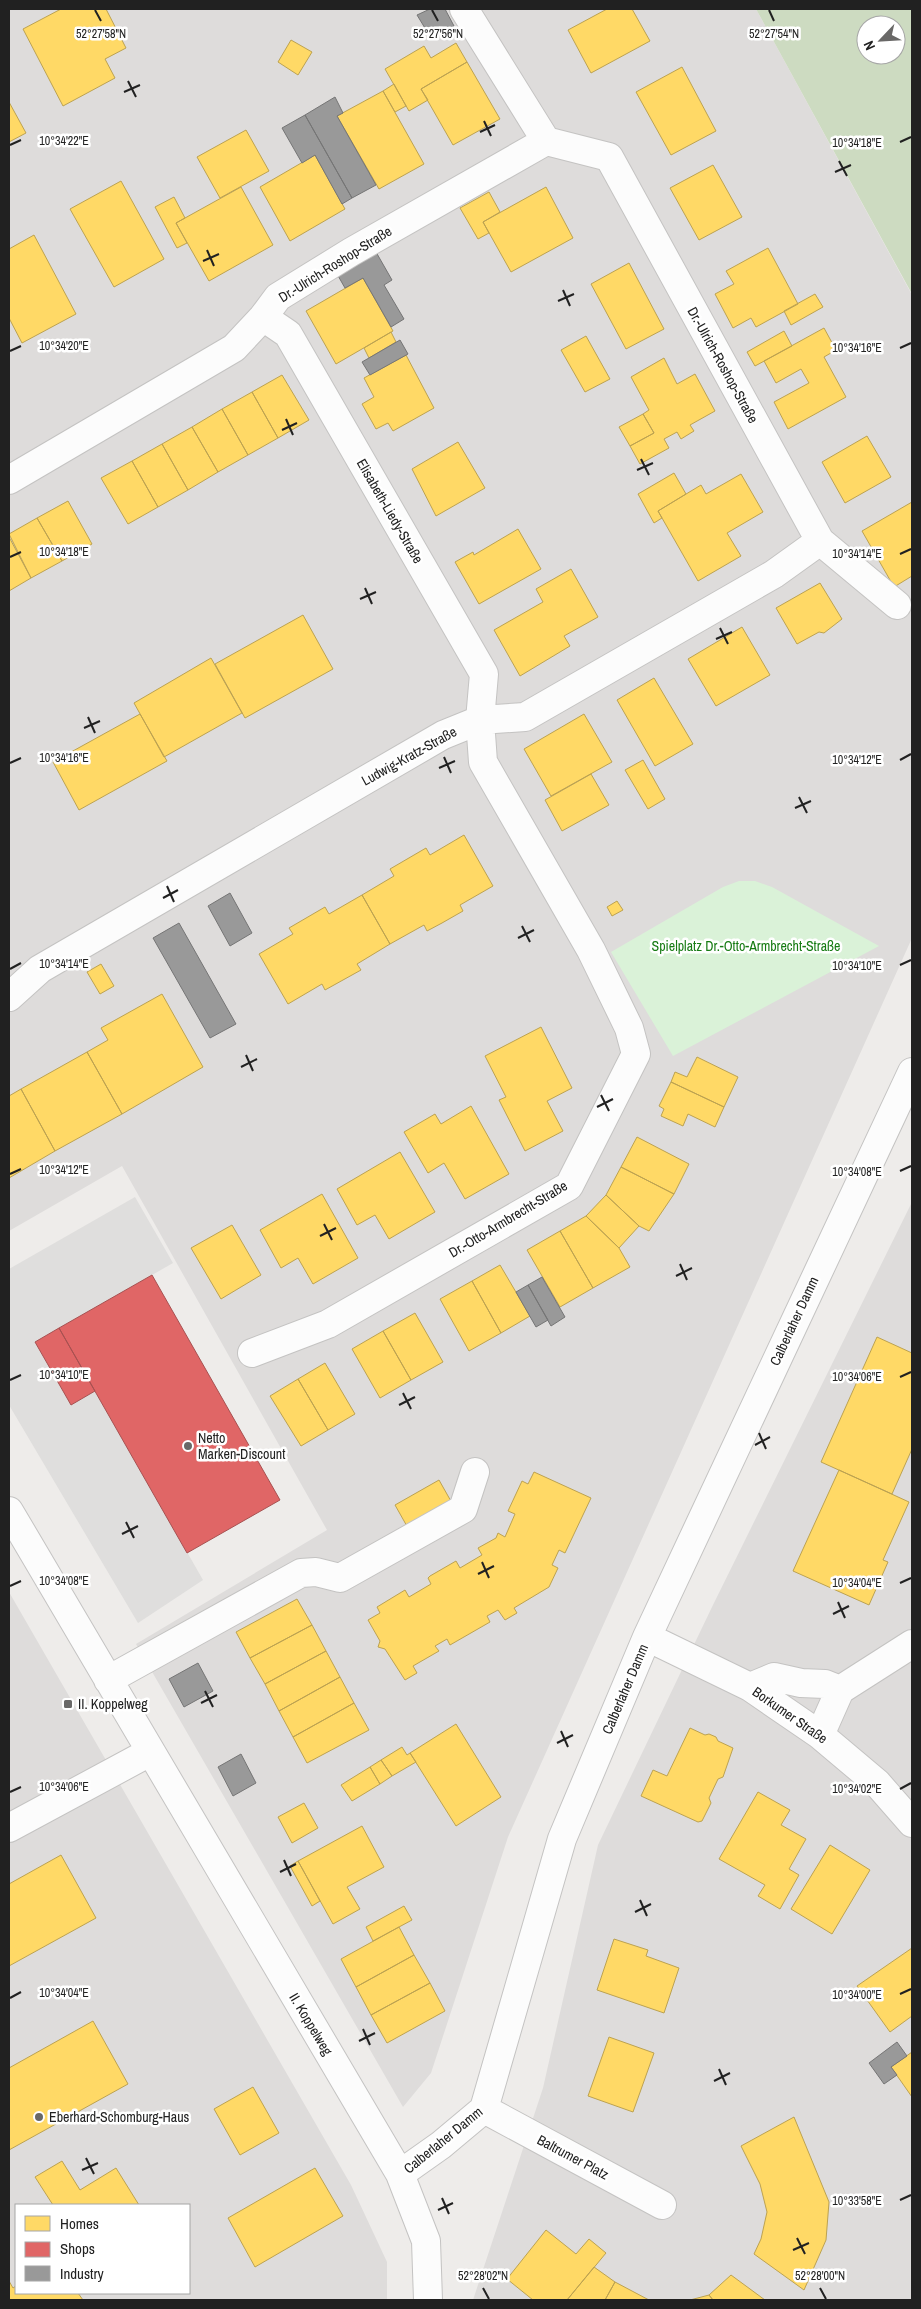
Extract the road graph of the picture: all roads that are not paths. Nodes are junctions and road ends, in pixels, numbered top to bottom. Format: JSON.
{"nodes":[{"id":1,"x":464,"y":9,"type":"edge"},
{"id":2,"x":546,"y":141,"type":"junction"},
{"id":3,"x":263,"y":317,"type":"junction"},
{"id":4,"x":9,"y":480,"type":"edge"},
{"id":5,"x":820,"y":541,"type":"junction"},
{"id":6,"x":897,"y":605,"type":"dead end"},
{"id":7,"x":480,"y":720,"type":"junction"},
{"id":8,"x":10,"y":993,"type":"edge"},
{"id":9,"x":912,"y":1072,"type":"edge"},
{"id":10,"x":252,"y":1353,"type":"dead end"},
{"id":11,"x":476,"y":1472,"type":"dead end"},
{"id":12,"x":9,"y":1511,"type":"edge"},
{"id":13,"x":647,"y":1637,"type":"junction"},
{"id":14,"x":912,"y":1643,"type":"edge"},
{"id":15,"x":108,"y":1680,"type":"junction"},
{"id":16,"x":750,"y":1687,"type":"junction"},
{"id":17,"x":840,"y":1690,"type":"junction"},
{"id":18,"x":820,"y":1735,"type":"junction"},
{"id":19,"x":150,"y":1752,"type":"junction"},
{"id":20,"x":912,"y":1822,"type":"edge"},
{"id":21,"x":9,"y":1828,"type":"edge"},
{"id":22,"x":484,"y":2109,"type":"junction"},
{"id":23,"x":400,"y":2174,"type":"junction"},
{"id":24,"x":662,"y":2205,"type":"dead end"},
{"id":25,"x":428,"y":2300,"type":"edge"}],
"edges":[{"from":1,"to":2,"type":"street"},
{"from":2,"to":3,"type":"street","name":"Dr.-Ulrich-Roshop-Straße"},
{"from":2,"to":5,"type":"street","name":"Dr.-Ulrich-Roshop-Straße"},
{"from":3,"to":4,"type":"street","name":"Dr.-Ulrich-Roshop-Straße"},
{"from":3,"to":7,"type":"street","name":"Elisabeth-Liedy-Straße"},
{"from":5,"to":6,"type":"street","name":"Dr.-Ulrich-Roshop-Straße"},
{"from":5,"to":7,"type":"street","name":"Ludwig-Kratz-Straße"},
{"from":7,"to":8,"type":"street","name":"Ludwig-Kratz-Straße"},
{"from":7,"to":10,"type":"street","name":"Dr.-Otto-Armbrecht-Straße"},
{"from":9,"to":13,"type":"street","name":"Calberlaher Damm"},
{"from":11,"to":15,"type":"street"},
{"from":12,"to":15,"type":"street","name":"II. Koppelweg"},
{"from":13,"to":16,"type":"street","name":"Borkumer Straße"},
{"from":13,"to":22,"type":"street","name":"Calberlaher Damm"},
{"from":14,"to":17,"type":"street"},
{"from":15,"to":19,"type":"street","name":"II. Koppelweg"},
{"from":16,"to":17,"type":"street"},
{"from":16,"to":18,"type":"street","name":"Borkumer Straße"},
{"from":17,"to":18,"type":"street"},
{"from":18,"to":20,"type":"street","name":"Borkumer Straße"},
{"from":19,"to":21,"type":"street"},
{"from":19,"to":23,"type":"street","name":"II. Koppelweg"},
{"from":22,"to":23,"type":"street","name":"Calberlaher Damm"},
{"from":22,"to":24,"type":"street","name":"Baltrumer Platz"},
{"from":23,"to":25,"type":"street","name":"Calberlaher Damm"}]}
